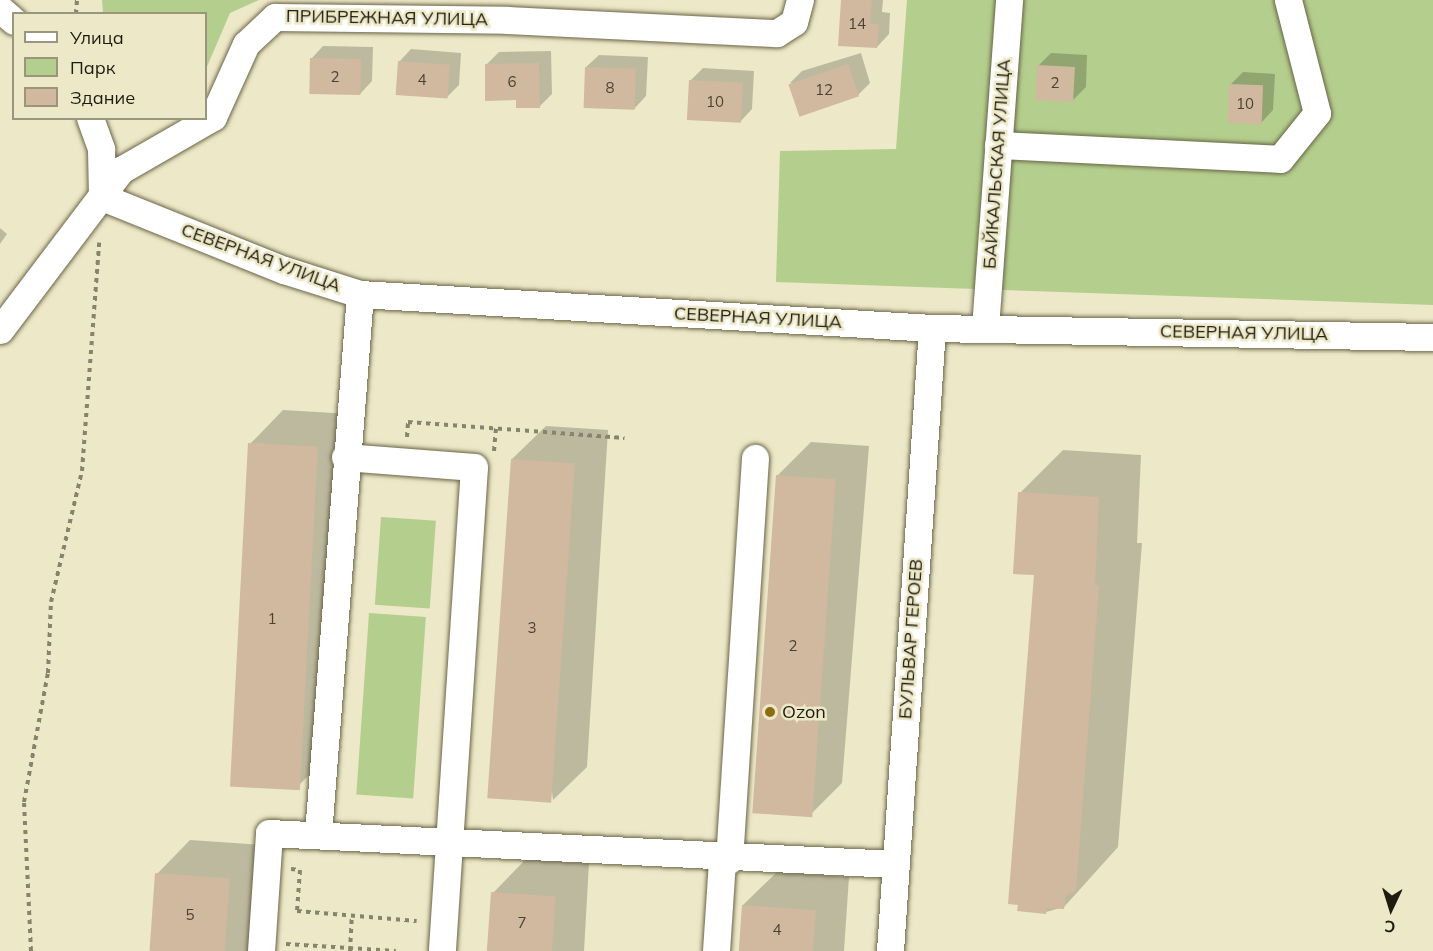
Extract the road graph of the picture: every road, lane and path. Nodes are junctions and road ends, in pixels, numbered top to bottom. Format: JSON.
{"nodes":[{"id":1,"x":800,"y":0,"type":"edge"},
{"id":2,"x":1009,"y":0,"type":"edge"},
{"id":3,"x":1288,"y":0,"type":"edge"},
{"id":4,"x":0,"y":9,"type":"edge"},
{"id":5,"x":508,"y":10,"type":"edge"},
{"id":6,"x":12,"y":19,"type":"edge"},
{"id":7,"x":91,"y":120,"type":"edge"},
{"id":8,"x":998,"y":145,"type":"junction"},
{"id":9,"x":102,"y":197,"type":"junction"},
{"id":10,"x":360,"y":294,"type":"junction"},
{"id":11,"x":932,"y":328,"type":"junction"},
{"id":12,"x":985,"y":328,"type":"junction"},
{"id":13,"x":0,"y":330,"type":"edge"},
{"id":14,"x":1433,"y":337,"type":"edge"},
{"id":15,"x":496,"y":428,"type":"junction"},
{"id":16,"x":624,"y":438,"type":"dead end"},
{"id":17,"x":345,"y":457,"type":"junction"},
{"id":18,"x":755,"y":458,"type":"dead end"},
{"id":19,"x":405,"y":462,"type":"junction"},
{"id":20,"x":493,"y":464,"type":"dead end"},
{"id":21,"x":318,"y":834,"type":"junction"},
{"id":22,"x":448,"y":843,"type":"junction"},
{"id":23,"x":726,"y":860,"type":"junction"},
{"id":24,"x":896,"y":864,"type":"junction"},
{"id":25,"x":267,"y":867,"type":"junction"},
{"id":26,"x":352,"y":915,"type":"junction"},
{"id":27,"x":416,"y":930,"type":"dead end"},
{"id":28,"x":261,"y":946,"type":"edge"},
{"id":29,"x":350,"y":950,"type":"edge"},
{"id":30,"x":31,"y":951,"type":"edge"},
{"id":31,"x":396,"y":951,"type":"edge"},
{"id":32,"x":442,"y":951,"type":"edge"},
{"id":33,"x":716,"y":951,"type":"edge"},
{"id":34,"x":890,"y":951,"type":"edge"}],
"edges":[{"from":1,"to":5,"type":"street","name":"ПРИБРЕЖНАЯ УЛИЦА"},
{"from":2,"to":8,"type":"street","name":"БАЙКАЛЬСКАЯ УЛИЦА"},
{"from":3,"to":8,"type":"street"},
{"from":4,"to":6,"type":"street"},
{"from":5,"to":9,"type":"street","name":"ПРИБРЕЖНАЯ УЛИЦА"},
{"from":7,"to":9,"type":"street"},
{"from":8,"to":12,"type":"street","name":"БАЙКАЛЬСКАЯ УЛИЦА"},
{"from":9,"to":10,"type":"street","name":"СЕВЕРНАЯ УЛИЦА"},
{"from":9,"to":13,"type":"street","name":"ПРИБРЕЖНАЯ УЛИЦА"},
{"from":9,"to":30,"type":"path"},
{"from":10,"to":11,"type":"street","name":"СЕВЕРНАЯ УЛИЦА"},
{"from":10,"to":17,"type":"street"},
{"from":11,"to":12,"type":"street","name":"СЕВЕРНАЯ УЛИЦА"},
{"from":11,"to":24,"type":"street","name":"БУЛЬВАР ГЕРОЕВ"},
{"from":12,"to":14,"type":"street","name":"СЕВЕРНАЯ УЛИЦА"},
{"from":15,"to":16,"type":"path"},
{"from":15,"to":19,"type":"path"},
{"from":15,"to":20,"type":"path"},
{"from":17,"to":19,"type":"street"},
{"from":17,"to":21,"type":"street"},
{"from":18,"to":23,"type":"street"},
{"from":19,"to":22,"type":"street"},
{"from":21,"to":22,"type":"street"},
{"from":21,"to":25,"type":"street"},
{"from":22,"to":23,"type":"street"},
{"from":22,"to":32,"type":"street"},
{"from":23,"to":24,"type":"street"},
{"from":23,"to":33,"type":"street"},
{"from":24,"to":34,"type":"street","name":"БУЛЬВАР ГЕРОЕВ"},
{"from":25,"to":26,"type":"path"},
{"from":25,"to":28,"type":"street"},
{"from":26,"to":27,"type":"path"},
{"from":26,"to":29,"type":"path"},
{"from":28,"to":29,"type":"path"},
{"from":29,"to":31,"type":"path"}]}
